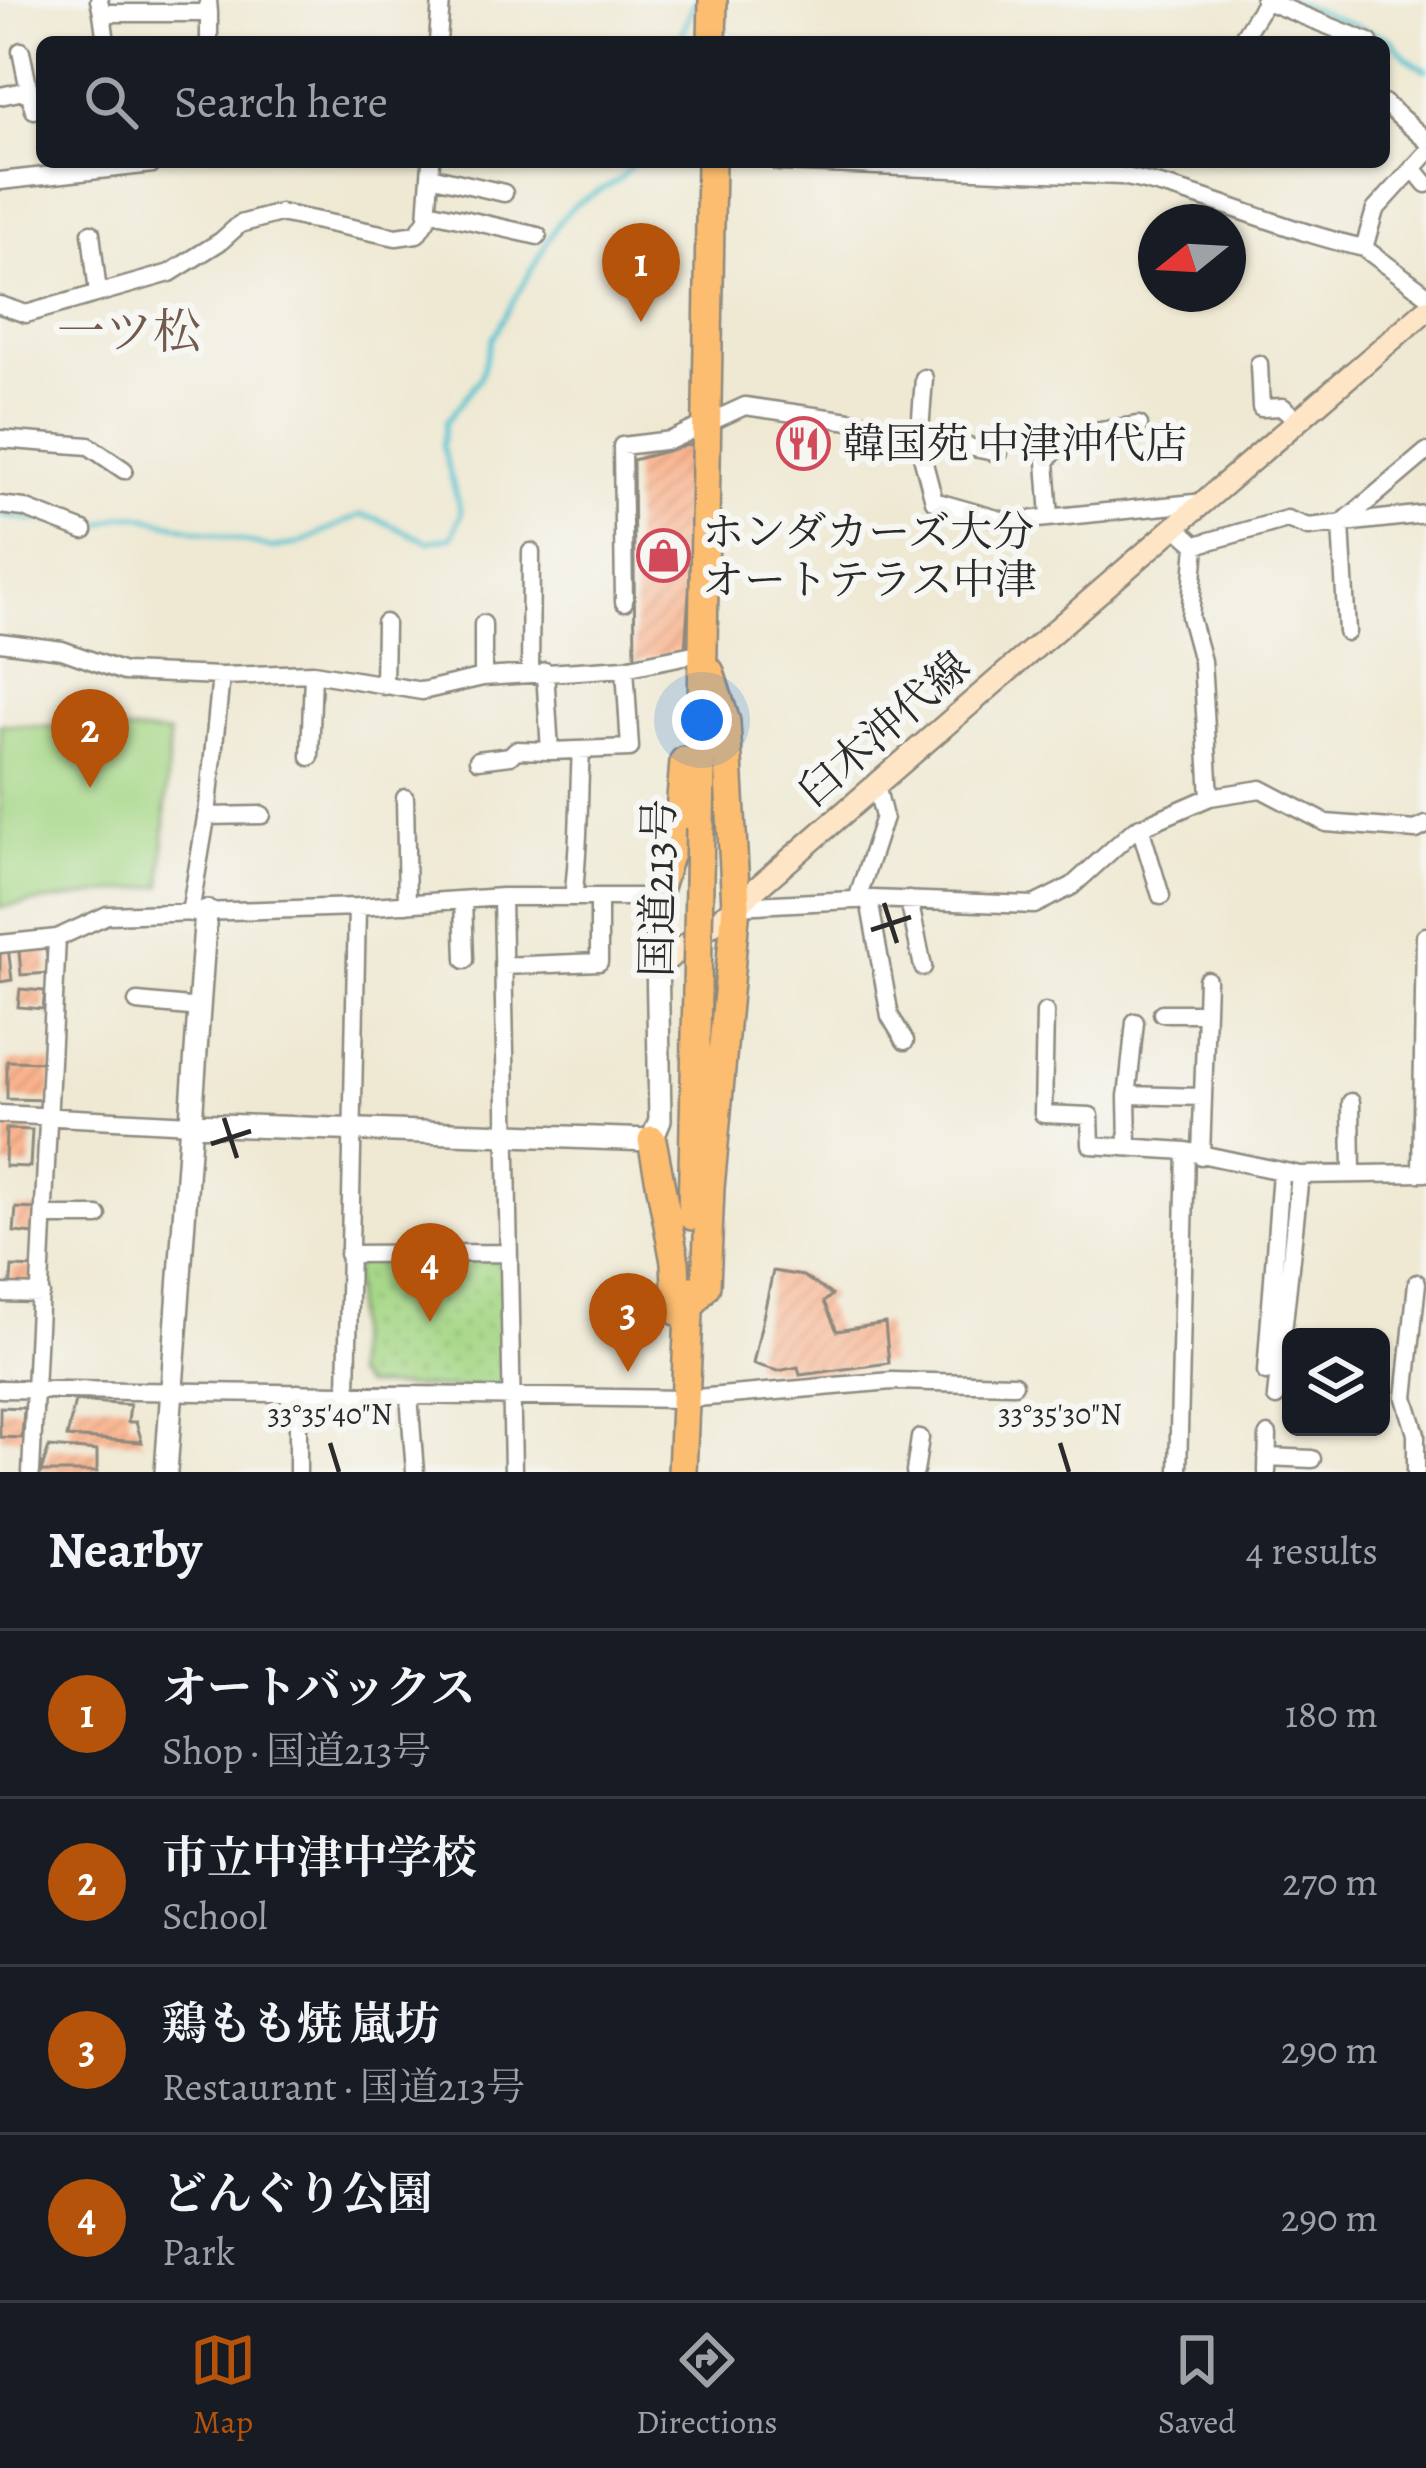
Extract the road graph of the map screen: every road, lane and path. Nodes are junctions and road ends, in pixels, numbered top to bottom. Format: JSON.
{"nodes":[{"id":1,"x":441,"y":0,"type":"edge"},
{"id":2,"x":713,"y":0,"type":"edge"},
{"id":3,"x":1265,"y":1,"type":"edge"},
{"id":4,"x":100,"y":7,"type":"edge"},
{"id":5,"x":208,"y":7,"type":"edge"},
{"id":6,"x":438,"y":36,"type":"edge"},
{"id":7,"x":712,"y":36,"type":"edge"},
{"id":8,"x":1244,"y":36,"type":"edge"},
{"id":9,"x":1355,"y":36,"type":"edge"},
{"id":10,"x":21,"y":52,"type":"dead end"},
{"id":11,"x":29,"y":90,"type":"junction"},
{"id":12,"x":0,"y":96,"type":"edge"},
{"id":13,"x":1390,"y":108,"type":"edge"},
{"id":14,"x":34,"y":110,"type":"dead end"},
{"id":15,"x":1426,"y":140,"type":"edge"},
{"id":16,"x":1419,"y":161,"type":"edge"},
{"id":17,"x":117,"y":168,"type":"edge"},
{"id":18,"x":710,"y":168,"type":"edge"},
{"id":19,"x":925,"y":168,"type":"edge"},
{"id":20,"x":430,"y":169,"type":"edge"},
{"id":21,"x":0,"y":181,"type":"edge"},
{"id":22,"x":1426,"y":184,"type":"edge"},
{"id":23,"x":504,"y":193,"type":"dead end"},
{"id":24,"x":428,"y":211,"type":"junction"},
{"id":25,"x":91,"y":232,"type":"dead end"},
{"id":26,"x":538,"y":236,"type":"dead end"},
{"id":27,"x":1364,"y":248,"type":"junction"},
{"id":28,"x":98,"y":293,"type":"junction"},
{"id":29,"x":1426,"y":294,"type":"edge"},
{"id":30,"x":0,"y":305,"type":"edge"},
{"id":31,"x":1426,"y":310,"type":"edge"},
{"id":32,"x":1259,"y":364,"type":"dead end"},
{"id":33,"x":924,"y":379,"type":"dead end"},
{"id":34,"x":1298,"y":422,"type":"junction"},
{"id":35,"x":706,"y":423,"type":"junction"},
{"id":36,"x":1139,"y":425,"type":"dead end"},
{"id":37,"x":918,"y":434,"type":"junction"},
{"id":38,"x":0,"y":439,"type":"edge"},
{"id":39,"x":1426,"y":452,"type":"edge"},
{"id":40,"x":999,"y":453,"type":"dead end"},
{"id":41,"x":124,"y":470,"type":"dead end"},
{"id":42,"x":1208,"y":501,"type":"junction"},
{"id":43,"x":0,"y":505,"type":"edge"},
{"id":44,"x":1426,"y":514,"type":"edge"},
{"id":45,"x":1050,"y":517,"type":"junction"},
{"id":46,"x":1341,"y":524,"type":"junction"},
{"id":47,"x":1177,"y":528,"type":"junction"},
{"id":48,"x":84,"y":531,"type":"dead end"},
{"id":49,"x":1196,"y":545,"type":"junction"},
{"id":50,"x":531,"y":552,"type":"dead end"},
{"id":51,"x":624,"y":602,"type":"dead end"},
{"id":52,"x":385,"y":623,"type":"dead end"},
{"id":53,"x":483,"y":624,"type":"dead end"},
{"id":54,"x":1346,"y":632,"type":"dead end"},
{"id":55,"x":0,"y":642,"type":"edge"},
{"id":56,"x":703,"y":652,"type":"junction"},
{"id":57,"x":625,"y":668,"type":"junction"},
{"id":58,"x":538,"y":672,"type":"junction"},
{"id":59,"x":313,"y":673,"type":"junction"},
{"id":60,"x":221,"y":676,"type":"junction"},
{"id":61,"x":483,"y":677,"type":"junction"},
{"id":62,"x":384,"y":686,"type":"junction"},
{"id":63,"x":581,"y":750,"type":"junction"},
{"id":64,"x":550,"y":751,"type":"junction"},
{"id":65,"x":310,"y":757,"type":"dead end"},
{"id":66,"x":478,"y":760,"type":"dead end"},
{"id":67,"x":876,"y":785,"type":"junction"},
{"id":68,"x":1210,"y":797,"type":"junction"},
{"id":69,"x":405,"y":799,"type":"dead end"},
{"id":70,"x":262,"y":815,"type":"dead end"},
{"id":71,"x":206,"y":816,"type":"junction"},
{"id":72,"x":1426,"y":825,"type":"edge"},
{"id":73,"x":1140,"y":827,"type":"junction"},
{"id":74,"x":1161,"y":896,"type":"dead end"},
{"id":75,"x":573,"y":897,"type":"junction"},
{"id":76,"x":599,"y":897,"type":"junction"},
{"id":77,"x":656,"y":897,"type":"junction"},
{"id":78,"x":502,"y":898,"type":"junction"},
{"id":79,"x":463,"y":900,"type":"junction"},
{"id":80,"x":863,"y":900,"type":"junction"},
{"id":81,"x":909,"y":901,"type":"junction"},
{"id":82,"x":407,"y":904,"type":"junction"},
{"id":83,"x":736,"y":906,"type":"junction"},
{"id":84,"x":357,"y":907,"type":"junction"},
{"id":85,"x":198,"y":912,"type":"junction"},
{"id":86,"x":1425,"y":936,"type":"edge"},
{"id":87,"x":57,"y":938,"type":"junction"},
{"id":88,"x":0,"y":944,"type":"edge"},
{"id":89,"x":465,"y":960,"type":"dead end"},
{"id":90,"x":660,"y":964,"type":"junction"},
{"id":91,"x":503,"y":966,"type":"junction"},
{"id":92,"x":923,"y":967,"type":"dead end"},
{"id":93,"x":1207,"y":980,"type":"dead end"},
{"id":94,"x":137,"y":1002,"type":"dead end"},
{"id":95,"x":200,"y":1008,"type":"junction"},
{"id":96,"x":1045,"y":1012,"type":"dead end"},
{"id":97,"x":1162,"y":1013,"type":"dead end"},
{"id":98,"x":1205,"y":1013,"type":"junction"},
{"id":99,"x":1135,"y":1022,"type":"dead end"},
{"id":100,"x":904,"y":1041,"type":"dead end"},
{"id":101,"x":1127,"y":1095,"type":"junction"},
{"id":102,"x":1203,"y":1097,"type":"junction"},
{"id":103,"x":1351,"y":1102,"type":"dead end"},
{"id":104,"x":0,"y":1114,"type":"edge"},
{"id":105,"x":48,"y":1115,"type":"junction"},
{"id":106,"x":191,"y":1124,"type":"junction"},
{"id":107,"x":352,"y":1127,"type":"junction"},
{"id":108,"x":505,"y":1134,"type":"junction"},
{"id":109,"x":652,"y":1140,"type":"junction"},
{"id":110,"x":1128,"y":1147,"type":"junction"},
{"id":111,"x":1193,"y":1153,"type":"junction"},
{"id":112,"x":1290,"y":1173,"type":"junction"},
{"id":113,"x":1424,"y":1173,"type":"edge"},
{"id":114,"x":1352,"y":1174,"type":"junction"},
{"id":115,"x":44,"y":1216,"type":"junction"},
{"id":116,"x":98,"y":1216,"type":"dead end"},
{"id":117,"x":507,"y":1253,"type":"junction"},
{"id":118,"x":348,"y":1254,"type":"junction"},
{"id":119,"x":1417,"y":1283,"type":"dead end"},
{"id":120,"x":0,"y":1292,"type":"edge"},
{"id":121,"x":40,"y":1294,"type":"junction"},
{"id":122,"x":690,"y":1306,"type":"junction"},
{"id":123,"x":1266,"y":1372,"type":"dead end"},
{"id":124,"x":1014,"y":1384,"type":"dead end"},
{"id":125,"x":0,"y":1389,"type":"edge"},
{"id":126,"x":37,"y":1390,"type":"junction"},
{"id":127,"x":347,"y":1392,"type":"junction"},
{"id":128,"x":172,"y":1393,"type":"junction"},
{"id":129,"x":298,"y":1393,"type":"junction"},
{"id":130,"x":511,"y":1394,"type":"junction"},
{"id":131,"x":410,"y":1395,"type":"junction"},
{"id":132,"x":1276,"y":1397,"type":"dead end"},
{"id":133,"x":686,"y":1399,"type":"junction"},
{"id":134,"x":1268,"y":1435,"type":"dead end"},
{"id":135,"x":920,"y":1438,"type":"dead end"},
{"id":136,"x":1312,"y":1459,"type":"dead end"},
{"id":137,"x":1267,"y":1464,"type":"edge"},
{"id":138,"x":32,"y":1472,"type":"edge"},
{"id":139,"x":166,"y":1472,"type":"edge"},
{"id":140,"x":298,"y":1472,"type":"edge"},
{"id":141,"x":415,"y":1472,"type":"edge"},
{"id":142,"x":513,"y":1472,"type":"edge"},
{"id":143,"x":682,"y":1472,"type":"edge"},
{"id":144,"x":915,"y":1472,"type":"edge"},
{"id":145,"x":1178,"y":1472,"type":"edge"},
{"id":146,"x":1416,"y":1472,"type":"edge"}],
"edges":[{"from":1,"to":6,"type":"street"},
{"from":2,"to":7,"type":"highway"},
{"from":3,"to":8,"type":"street"},
{"from":3,"to":9,"type":"street"},
{"from":4,"to":5,"type":"street"},
{"from":10,"to":11,"type":"street"},
{"from":11,"to":12,"type":"street"},
{"from":11,"to":14,"type":"street"},
{"from":13,"to":15,"type":"street"},
{"from":16,"to":22,"type":"street"},
{"from":16,"to":27,"type":"street"},
{"from":17,"to":21,"type":"street"},
{"from":18,"to":35,"type":"highway","name":"国道213号"},
{"from":19,"to":27,"type":"street"},
{"from":20,"to":23,"type":"street"},
{"from":20,"to":24,"type":"street"},
{"from":24,"to":26,"type":"street"},
{"from":24,"to":28,"type":"street"},
{"from":25,"to":28,"type":"street"},
{"from":27,"to":29,"type":"street"},
{"from":28,"to":30,"type":"street"},
{"from":31,"to":34,"type":"main road","name":"臼木沖代線"},
{"from":32,"to":34,"type":"street"},
{"from":33,"to":37,"type":"street"},
{"from":34,"to":42,"type":"main road","name":"臼木沖代線"},
{"from":35,"to":37,"type":"street"},
{"from":35,"to":51,"type":"street"},
{"from":35,"to":56,"type":"highway","name":"国道213号"},
{"from":36,"to":45,"type":"street"},
{"from":37,"to":40,"type":"street"},
{"from":37,"to":45,"type":"street"},
{"from":38,"to":41,"type":"street"},
{"from":39,"to":46,"type":"street"},
{"from":42,"to":45,"type":"street"},
{"from":42,"to":47,"type":"main road","name":"臼木沖代線"},
{"from":43,"to":48,"type":"street"},
{"from":44,"to":46,"type":"street"},
{"from":46,"to":49,"type":"street"},
{"from":46,"to":54,"type":"street"},
{"from":47,"to":49,"type":"street"},
{"from":47,"to":67,"type":"main road","name":"臼木沖代線"},
{"from":49,"to":68,"type":"street"},
{"from":50,"to":58,"type":"street"},
{"from":52,"to":62,"type":"street"},
{"from":53,"to":61,"type":"street"},
{"from":55,"to":60,"type":"street"},
{"from":56,"to":57,"type":"street"},
{"from":56,"to":77,"type":"highway"},
{"from":56,"to":83,"type":"highway"},
{"from":56,"to":122,"type":"highway","name":"国道213号","bridge":true},
{"from":57,"to":58,"type":"street"},
{"from":57,"to":63,"type":"street"},
{"from":58,"to":61,"type":"street"},
{"from":58,"to":64,"type":"street"},
{"from":59,"to":60,"type":"street"},
{"from":59,"to":62,"type":"street"},
{"from":59,"to":65,"type":"street"},
{"from":60,"to":71,"type":"street"},
{"from":61,"to":62,"type":"street"},
{"from":63,"to":64,"type":"street"},
{"from":63,"to":75,"type":"street"},
{"from":64,"to":66,"type":"street"},
{"from":67,"to":80,"type":"street"},
{"from":67,"to":83,"type":"main road","name":"臼木沖代線"},
{"from":68,"to":72,"type":"street"},
{"from":68,"to":73,"type":"street"},
{"from":69,"to":82,"type":"street"},
{"from":70,"to":71,"type":"street"},
{"from":71,"to":85,"type":"street"},
{"from":73,"to":74,"type":"street"},
{"from":73,"to":81,"type":"street"},
{"from":75,"to":76,"type":"street"},
{"from":75,"to":78,"type":"street"},
{"from":76,"to":77,"type":"street"},
{"from":76,"to":91,"type":"street"},
{"from":77,"to":90,"type":"street"},
{"from":78,"to":79,"type":"street"},
{"from":78,"to":91,"type":"street"},
{"from":79,"to":82,"type":"street"},
{"from":79,"to":89,"type":"street"},
{"from":80,"to":81,"type":"street"},
{"from":80,"to":83,"type":"street"},
{"from":80,"to":100,"type":"street"},
{"from":81,"to":92,"type":"street"},
{"from":82,"to":84,"type":"street"},
{"from":83,"to":90,"type":"main road","name":"臼木沖代線"},
{"from":83,"to":122,"type":"highway"},
{"from":84,"to":85,"type":"street"},
{"from":84,"to":107,"type":"street"},
{"from":85,"to":87,"type":"street"},
{"from":85,"to":95,"type":"street"},
{"from":86,"to":113,"type":"street"},
{"from":87,"to":88,"type":"street"},
{"from":87,"to":105,"type":"street"},
{"from":90,"to":109,"type":"street"},
{"from":91,"to":108,"type":"street"},
{"from":93,"to":98,"type":"street"},
{"from":94,"to":95,"type":"street"},
{"from":95,"to":106,"type":"street"},
{"from":96,"to":110,"type":"street"},
{"from":97,"to":98,"type":"street"},
{"from":98,"to":102,"type":"street"},
{"from":99,"to":101,"type":"street"},
{"from":101,"to":102,"type":"street"},
{"from":101,"to":110,"type":"street"},
{"from":102,"to":111,"type":"street"},
{"from":103,"to":114,"type":"street"},
{"from":104,"to":105,"type":"street"},
{"from":105,"to":106,"type":"street"},
{"from":105,"to":115,"type":"street"},
{"from":106,"to":107,"type":"street"},
{"from":106,"to":128,"type":"street"},
{"from":107,"to":108,"type":"street"},
{"from":107,"to":118,"type":"street"},
{"from":108,"to":109,"type":"street"},
{"from":108,"to":117,"type":"street"},
{"from":109,"to":133,"type":"highway"},
{"from":110,"to":111,"type":"street"},
{"from":111,"to":112,"type":"street"},
{"from":111,"to":145,"type":"street"},
{"from":112,"to":114,"type":"street"},
{"from":112,"to":123,"type":"street"},
{"from":112,"to":132,"type":"street"},
{"from":113,"to":114,"type":"street"},
{"from":115,"to":116,"type":"street"},
{"from":115,"to":121,"type":"street"},
{"from":117,"to":118,"type":"street"},
{"from":117,"to":130,"type":"street"},
{"from":118,"to":127,"type":"street"},
{"from":119,"to":146,"type":"street"},
{"from":120,"to":121,"type":"street"},
{"from":121,"to":126,"type":"street"},
{"from":122,"to":133,"type":"highway","name":"国道213号"},
{"from":124,"to":133,"type":"street"},
{"from":125,"to":126,"type":"street"},
{"from":126,"to":128,"type":"street"},
{"from":126,"to":138,"type":"street"},
{"from":127,"to":129,"type":"street"},
{"from":127,"to":131,"type":"street"},
{"from":128,"to":129,"type":"street"},
{"from":128,"to":139,"type":"street"},
{"from":129,"to":140,"type":"street"},
{"from":130,"to":131,"type":"street"},
{"from":130,"to":133,"type":"street"},
{"from":130,"to":142,"type":"street"},
{"from":131,"to":141,"type":"street"},
{"from":133,"to":143,"type":"highway","name":"国道213号"},
{"from":134,"to":137,"type":"street"},
{"from":135,"to":144,"type":"street"},
{"from":136,"to":137,"type":"street"}]}
